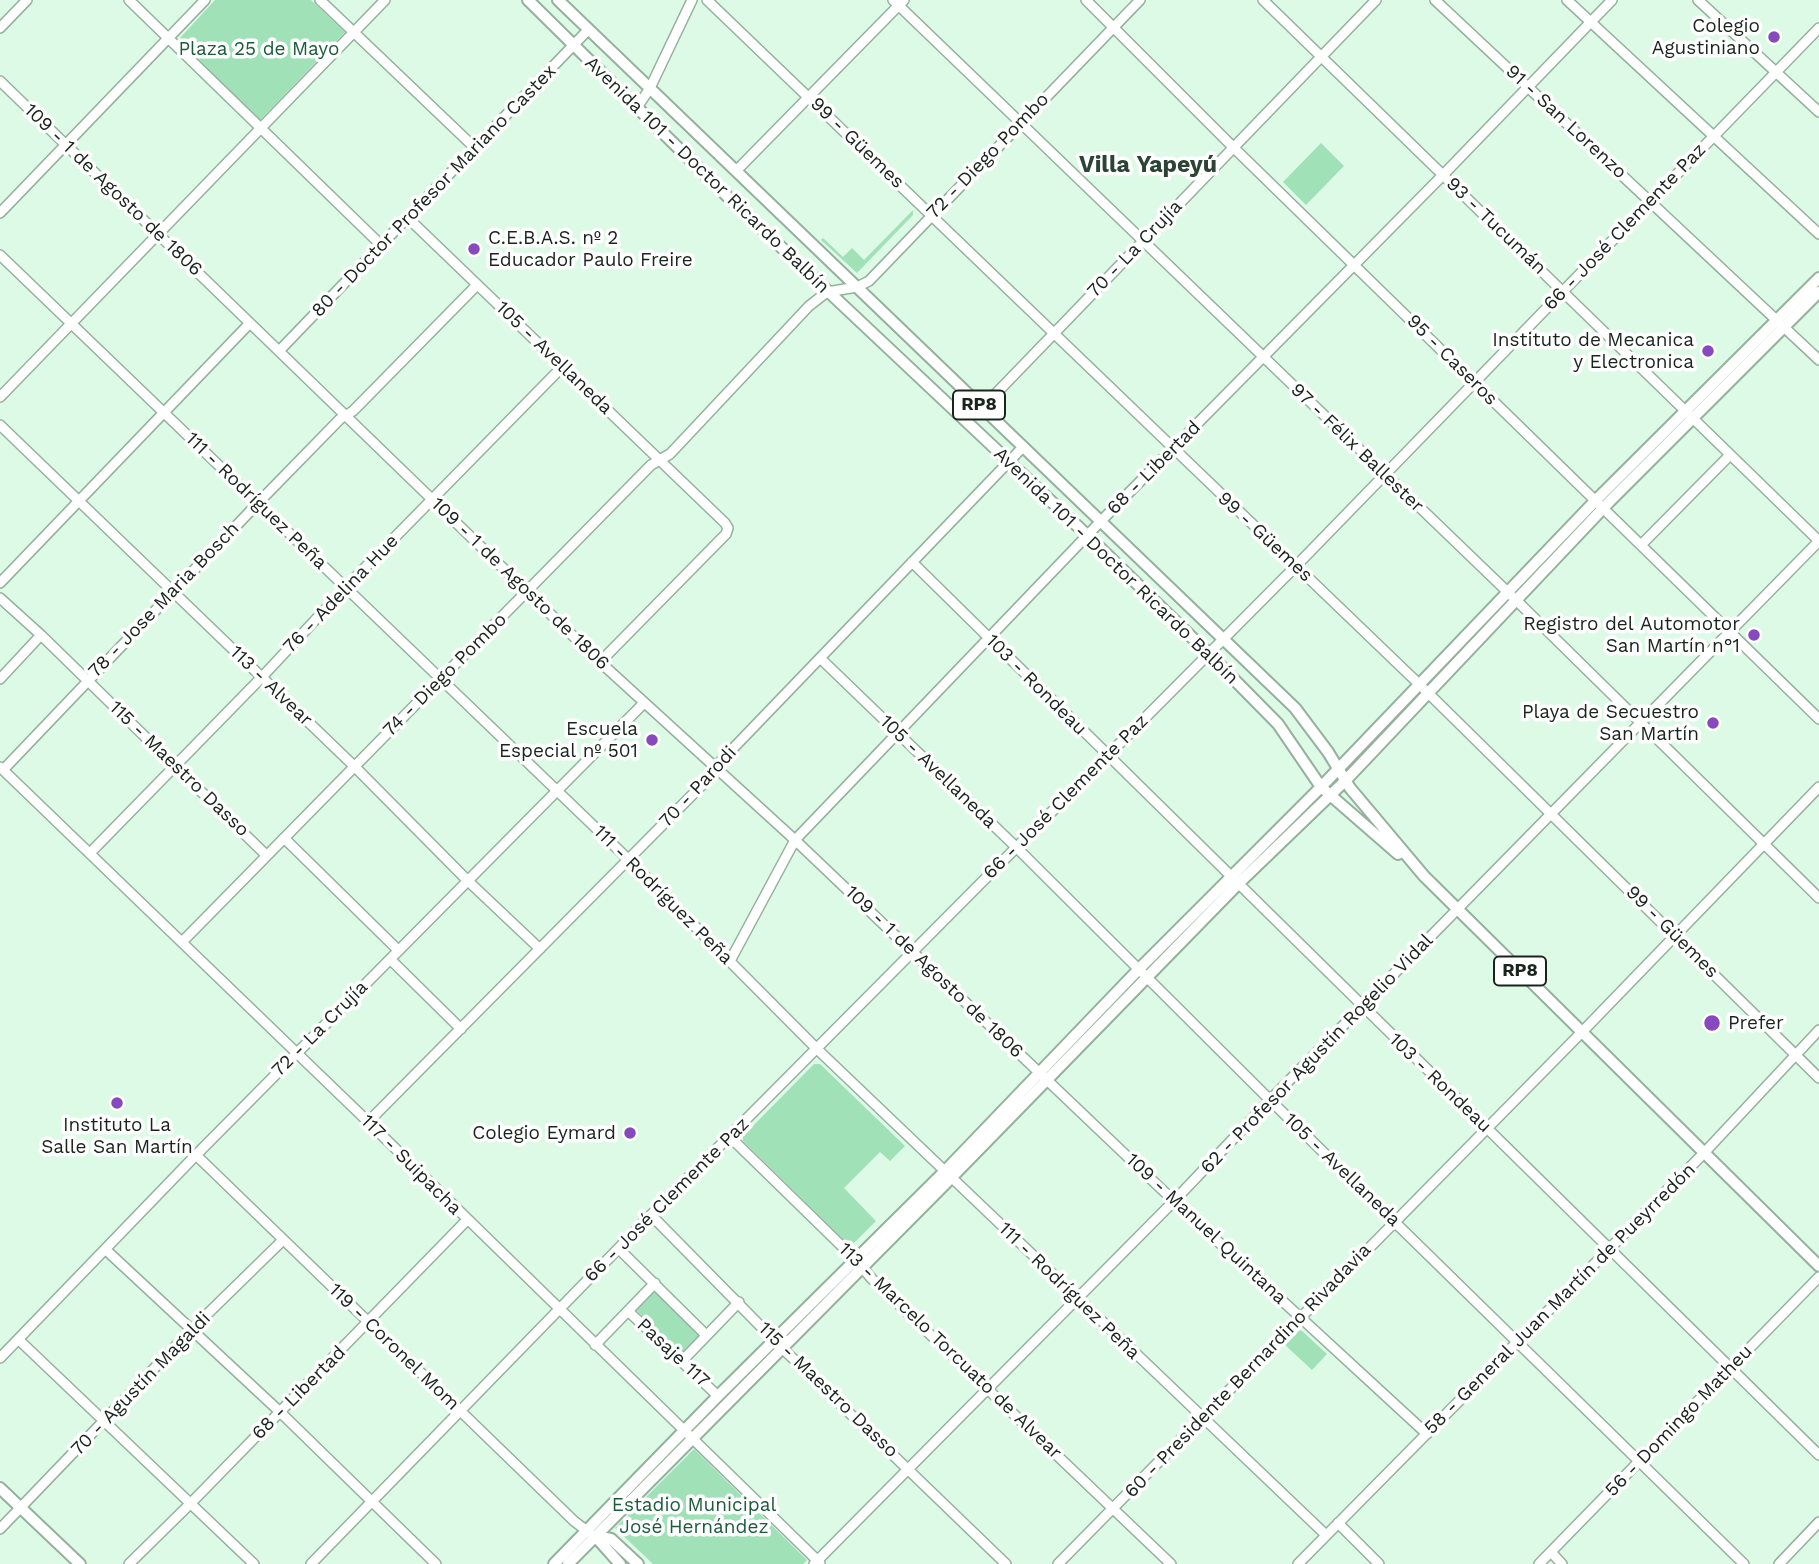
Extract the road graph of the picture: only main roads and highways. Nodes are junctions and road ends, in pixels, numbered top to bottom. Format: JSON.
{"nodes":[{"id":1,"x":528,"y":0,"type":"edge"},
{"id":2,"x":558,"y":0,"type":"edge"},
{"id":3,"x":1819,"y":278,"type":"edge"},
{"id":4,"x":1819,"y":292,"type":"edge"},
{"id":5,"x":1781,"y":324,"type":"junction"},
{"id":6,"x":1424,"y":689,"type":"junction"},
{"id":7,"x":1338,"y":768,"type":"junction"},
{"id":8,"x":1345,"y":781,"type":"junction"},
{"id":9,"x":1325,"y":791,"type":"junction"},
{"id":10,"x":1424,"y":876,"type":"junction"},
{"id":11,"x":1819,"y":1266,"type":"edge"},
{"id":12,"x":778,"y":1343,"type":"junction"},
{"id":13,"x":688,"y":1434,"type":"junction"},
{"id":14,"x":0,"y":1488,"type":"edge"},
{"id":15,"x":590,"y":1534,"type":"junction"},
{"id":16,"x":80,"y":1564,"type":"edge"},
{"id":17,"x":554,"y":1564,"type":"edge"},
{"id":18,"x":568,"y":1564,"type":"edge"},
{"id":19,"x":620,"y":1564,"type":"edge"},
{"id":20,"x":638,"y":1564,"type":"edge"}],
"edges":[{"from":1,"to":9,"type":"main road","name":"Avenida 101 - Doctor Ricardo Balbín","number":"RP8"},
{"from":2,"to":7,"type":"main road","name":"Avenida 101 - Doctor Ricardo Balbín","number":"RP8"},
{"from":3,"to":5,"type":"main road"},
{"from":4,"to":5,"type":"main road"},
{"from":5,"to":6,"type":"main road"},
{"from":6,"to":7,"type":"main road"},
{"from":6,"to":8,"type":"main road"},
{"from":7,"to":8,"type":"main road","name":"Avenida 101 - Doctor Ricardo Balbín","number":"RP8"},
{"from":7,"to":9,"type":"main road"},
{"from":8,"to":9,"type":"main road"},
{"from":8,"to":10,"type":"main road","name":"Avenida 101 - Doctor Ricardo Balbín","number":"RP8"},
{"from":9,"to":10,"type":"main road","name":"Avenida 101 - Doctor Ricardo Balbín","number":"RP8"},
{"from":9,"to":12,"type":"main road"},
{"from":10,"to":11,"type":"main road","name":"Avenida 101 - Doctor Ricardo Balbín","number":"RP8"},
{"from":12,"to":13,"type":"main road"},
{"from":12,"to":13,"type":"main road"},
{"from":13,"to":15,"type":"main road"},
{"from":14,"to":16,"type":"main road"},
{"from":15,"to":17,"type":"main road"},
{"from":15,"to":18,"type":"main road"},
{"from":15,"to":19,"type":"main road","name":"119 - Coronel Mom"},
{"from":15,"to":20,"type":"main road","name":"119 - Coronel Mom"}]}
